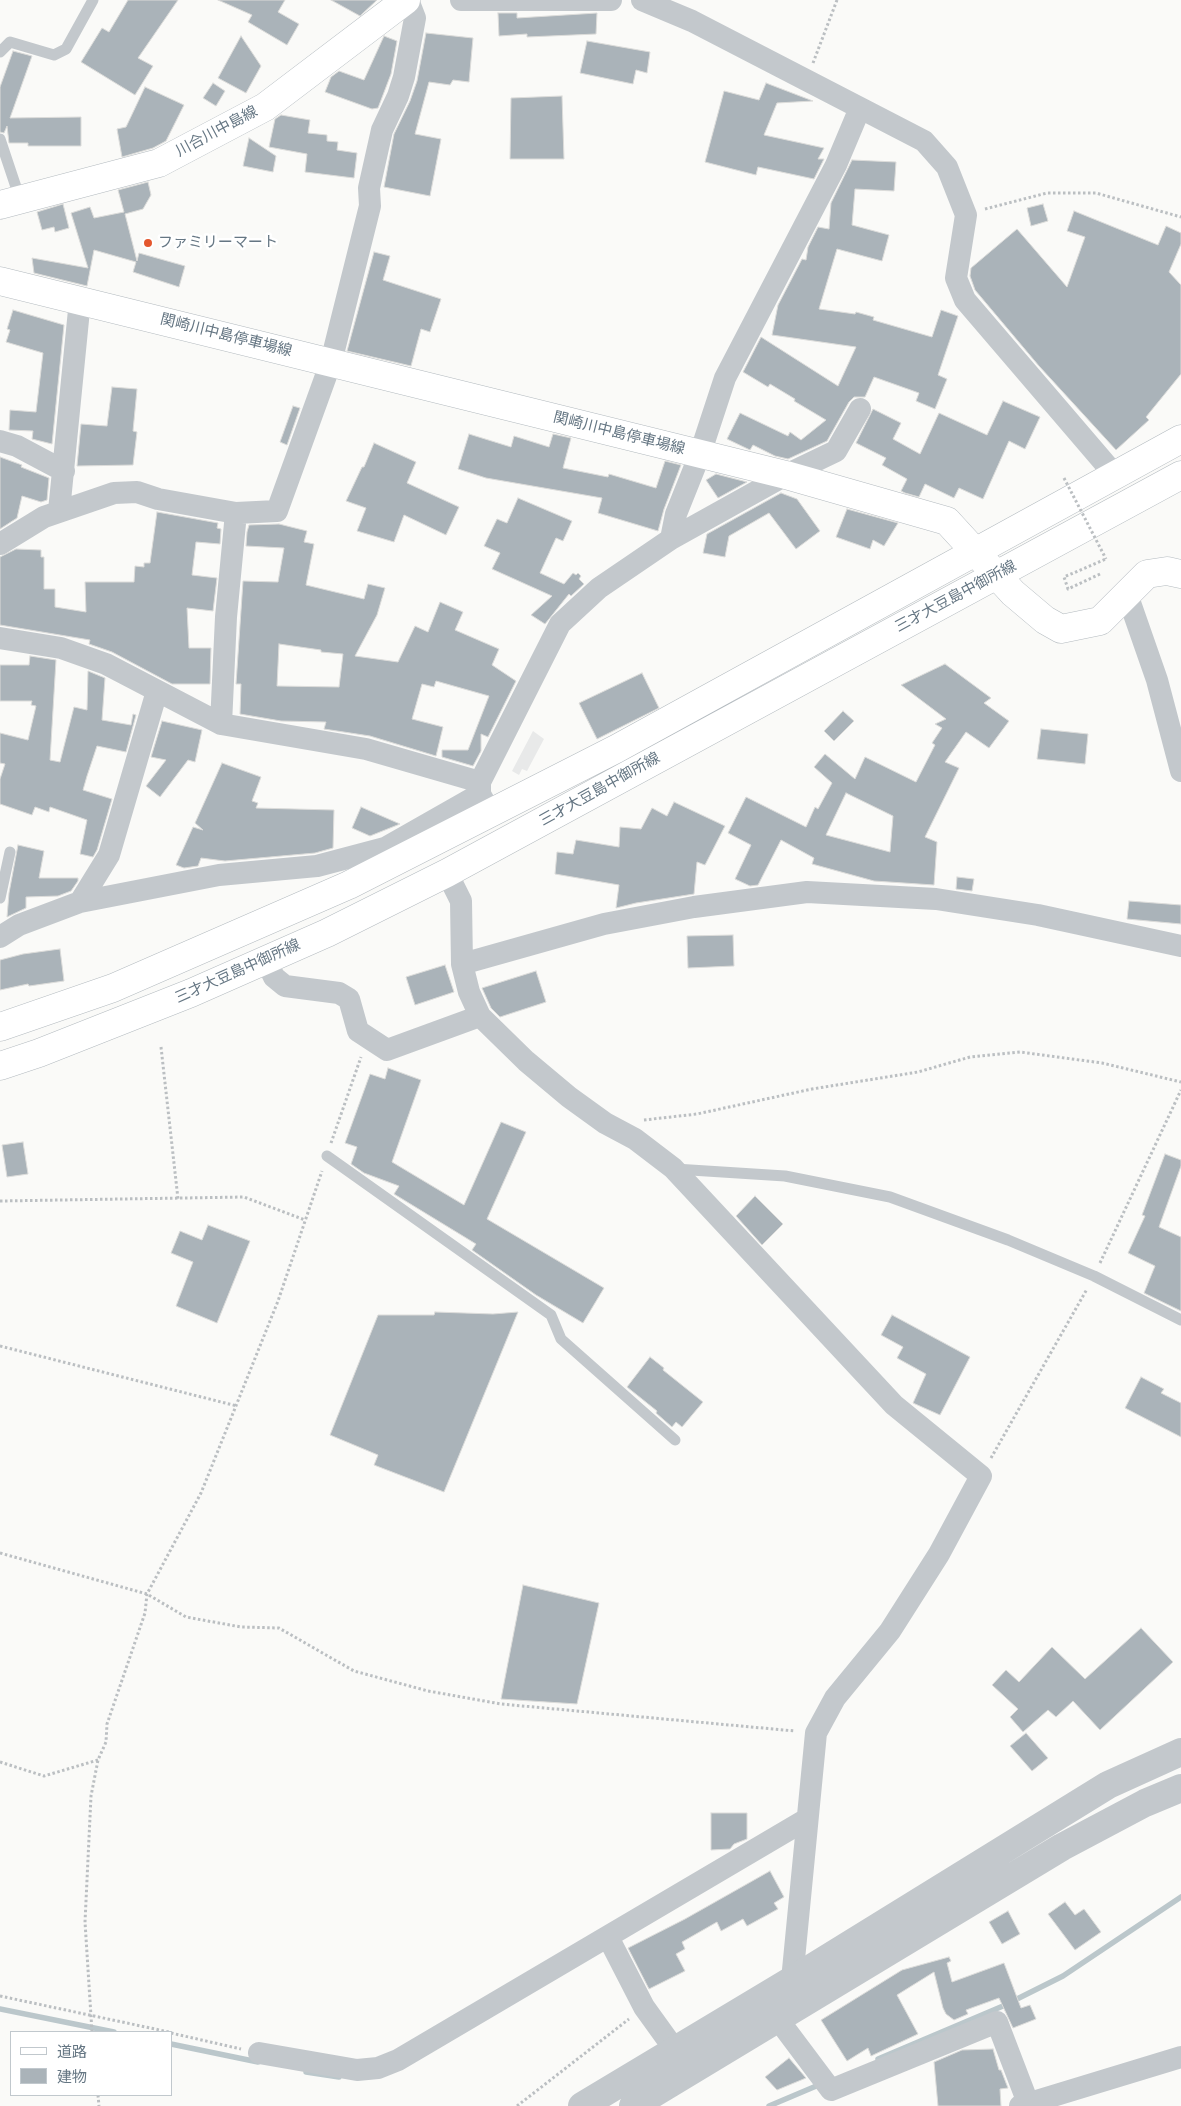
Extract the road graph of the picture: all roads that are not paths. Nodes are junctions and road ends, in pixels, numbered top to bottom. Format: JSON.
{"nodes":[{"id":1,"x":93,"y":0,"type":"edge"},
{"id":2,"x":407,"y":0,"type":"edge"},
{"id":3,"x":461,"y":0,"type":"edge"},
{"id":4,"x":612,"y":0,"type":"edge"},
{"id":5,"x":642,"y":0,"type":"edge"},
{"id":6,"x":0,"y":52,"type":"edge"},
{"id":7,"x":860,"y":108,"type":"junction"},
{"id":8,"x":0,"y":139,"type":"edge"},
{"id":9,"x":10,"y":202,"type":"edge"},
{"id":10,"x":0,"y":281,"type":"edge"},
{"id":11,"x":80,"y":300,"type":"junction"},
{"id":12,"x":331,"y":362,"type":"junction"},
{"id":13,"x":860,"y":409,"type":"dead end"},
{"id":14,"x":1181,"y":439,"type":"edge"},
{"id":15,"x":0,"y":441,"type":"edge"},
{"id":16,"x":700,"y":454,"type":"junction"},
{"id":17,"x":64,"y":471,"type":"junction"},
{"id":18,"x":1114,"y":474,"type":"junction"},
{"id":19,"x":786,"y":475,"type":"junction"},
{"id":20,"x":1181,"y":475,"type":"edge"},
{"id":21,"x":59,"y":511,"type":"junction"},
{"id":22,"x":236,"y":513,"type":"junction"},
{"id":23,"x":671,"y":539,"type":"junction"},
{"id":24,"x":0,"y":544,"type":"edge"},
{"id":25,"x":977,"y":551,"type":"junction"},
{"id":26,"x":998,"y":574,"type":"junction"},
{"id":27,"x":1181,"y":574,"type":"edge"},
{"id":28,"x":1127,"y":594,"type":"junction"},
{"id":29,"x":0,"y":638,"type":"edge"},
{"id":30,"x":157,"y":691,"type":"junction"},
{"id":31,"x":221,"y":724,"type":"junction"},
{"id":32,"x":1181,"y":771,"type":"edge"},
{"id":33,"x":483,"y":796,"type":"junction"},
{"id":34,"x":10,"y":852,"type":"dead end"},
{"id":35,"x":447,"y":873,"type":"junction"},
{"id":36,"x":0,"y":898,"type":"edge"},
{"id":37,"x":80,"y":902,"type":"junction"},
{"id":38,"x":0,"y":936,"type":"edge"},
{"id":39,"x":1181,"y":946,"type":"edge"},
{"id":40,"x":266,"y":960,"type":"junction"},
{"id":41,"x":462,"y":964,"type":"junction"},
{"id":42,"x":480,"y":1016,"type":"junction"},
{"id":43,"x":0,"y":1027,"type":"edge"},
{"id":44,"x":0,"y":1066,"type":"edge"},
{"id":45,"x":327,"y":1156,"type":"road end"},
{"id":46,"x":673,"y":1168,"type":"junction"},
{"id":47,"x":1181,"y":1320,"type":"edge"},
{"id":48,"x":675,"y":1440,"type":"dead end"},
{"id":49,"x":1181,"y":1752,"type":"edge"},
{"id":50,"x":1181,"y":1788,"type":"edge"},
{"id":51,"x":807,"y":1819,"type":"junction"},
{"id":52,"x":608,"y":1937,"type":"junction"},
{"id":53,"x":792,"y":1980,"type":"junction"},
{"id":54,"x":777,"y":2018,"type":"junction"},
{"id":55,"x":675,"y":2050,"type":"junction"},
{"id":56,"x":259,"y":2053,"type":"road end"},
{"id":57,"x":1181,"y":2057,"type":"edge"},
{"id":58,"x":1024,"y":2105,"type":"edge"},
{"id":59,"x":582,"y":2106,"type":"edge"},
{"id":60,"x":634,"y":2106,"type":"edge"}],
"edges":[{"from":1,"to":6,"type":"lane"},
{"from":2,"to":9,"type":"main road","name":"川合川中島線"},
{"from":2,"to":12,"type":"street"},
{"from":3,"to":4,"type":"street"},
{"from":5,"to":7,"type":"street"},
{"from":7,"to":16,"type":"street"},
{"from":7,"to":18,"type":"street"},
{"from":8,"to":9,"type":"lane"},
{"from":10,"to":11,"type":"main road","name":"関崎川中島停車場線"},
{"from":11,"to":12,"type":"main road","name":"関崎川中島停車場線"},
{"from":11,"to":17,"type":"street"},
{"from":12,"to":16,"type":"main road","name":"関崎川中島停車場線"},
{"from":12,"to":22,"type":"street"},
{"from":13,"to":19,"type":"street"},
{"from":14,"to":18,"type":"main road","name":"三才大豆島中御所線"},
{"from":15,"to":17,"type":"street"},
{"from":16,"to":19,"type":"main road","name":"関崎川中島停車場線"},
{"from":16,"to":23,"type":"street"},
{"from":17,"to":21,"type":"street"},
{"from":18,"to":25,"type":"main road","name":"三才大豆島中御所線"},
{"from":19,"to":23,"type":"street"},
{"from":19,"to":25,"type":"main road","name":"関崎川中島停車場線"},
{"from":20,"to":26,"type":"main road","name":"三才大豆島中御所線"},
{"from":21,"to":22,"type":"street"},
{"from":21,"to":24,"type":"street"},
{"from":22,"to":31,"type":"street"},
{"from":23,"to":33,"type":"street"},
{"from":25,"to":26,"type":"main road","name":"関崎川中島停車場線"},
{"from":25,"to":33,"type":"main road","name":"三才大豆島中御所線"},
{"from":26,"to":28,"type":"main road","name":"関崎川中島停車場線"},
{"from":26,"to":35,"type":"main road","name":"三才大豆島中御所線"},
{"from":27,"to":28,"type":"main road","name":"関崎川中島停車場線"},
{"from":28,"to":32,"type":"street"},
{"from":29,"to":30,"type":"street"},
{"from":30,"to":31,"type":"street"},
{"from":30,"to":37,"type":"street"},
{"from":31,"to":33,"type":"street"},
{"from":33,"to":37,"type":"street"},
{"from":33,"to":43,"type":"main road","name":"三才大豆島中御所線"},
{"from":34,"to":36,"type":"lane"},
{"from":35,"to":40,"type":"main road","name":"三才大豆島中御所線"},
{"from":35,"to":41,"type":"street"},
{"from":37,"to":38,"type":"street"},
{"from":39,"to":41,"type":"street"},
{"from":40,"to":42,"type":"street"},
{"from":40,"to":44,"type":"main road","name":"三才大豆島中御所線"},
{"from":41,"to":42,"type":"street"},
{"from":42,"to":46,"type":"street"},
{"from":45,"to":48,"type":"lane"},
{"from":46,"to":47,"type":"lane"},
{"from":46,"to":51,"type":"street"},
{"from":49,"to":53,"type":"street"},
{"from":50,"to":54,"type":"street"},
{"from":51,"to":52,"type":"street"},
{"from":51,"to":53,"type":"street"},
{"from":52,"to":55,"type":"street"},
{"from":52,"to":56,"type":"street"},
{"from":53,"to":55,"type":"street"},
{"from":54,"to":58,"type":"street"},
{"from":54,"to":60,"type":"street"},
{"from":55,"to":59,"type":"street"},
{"from":57,"to":58,"type":"street"}]}
